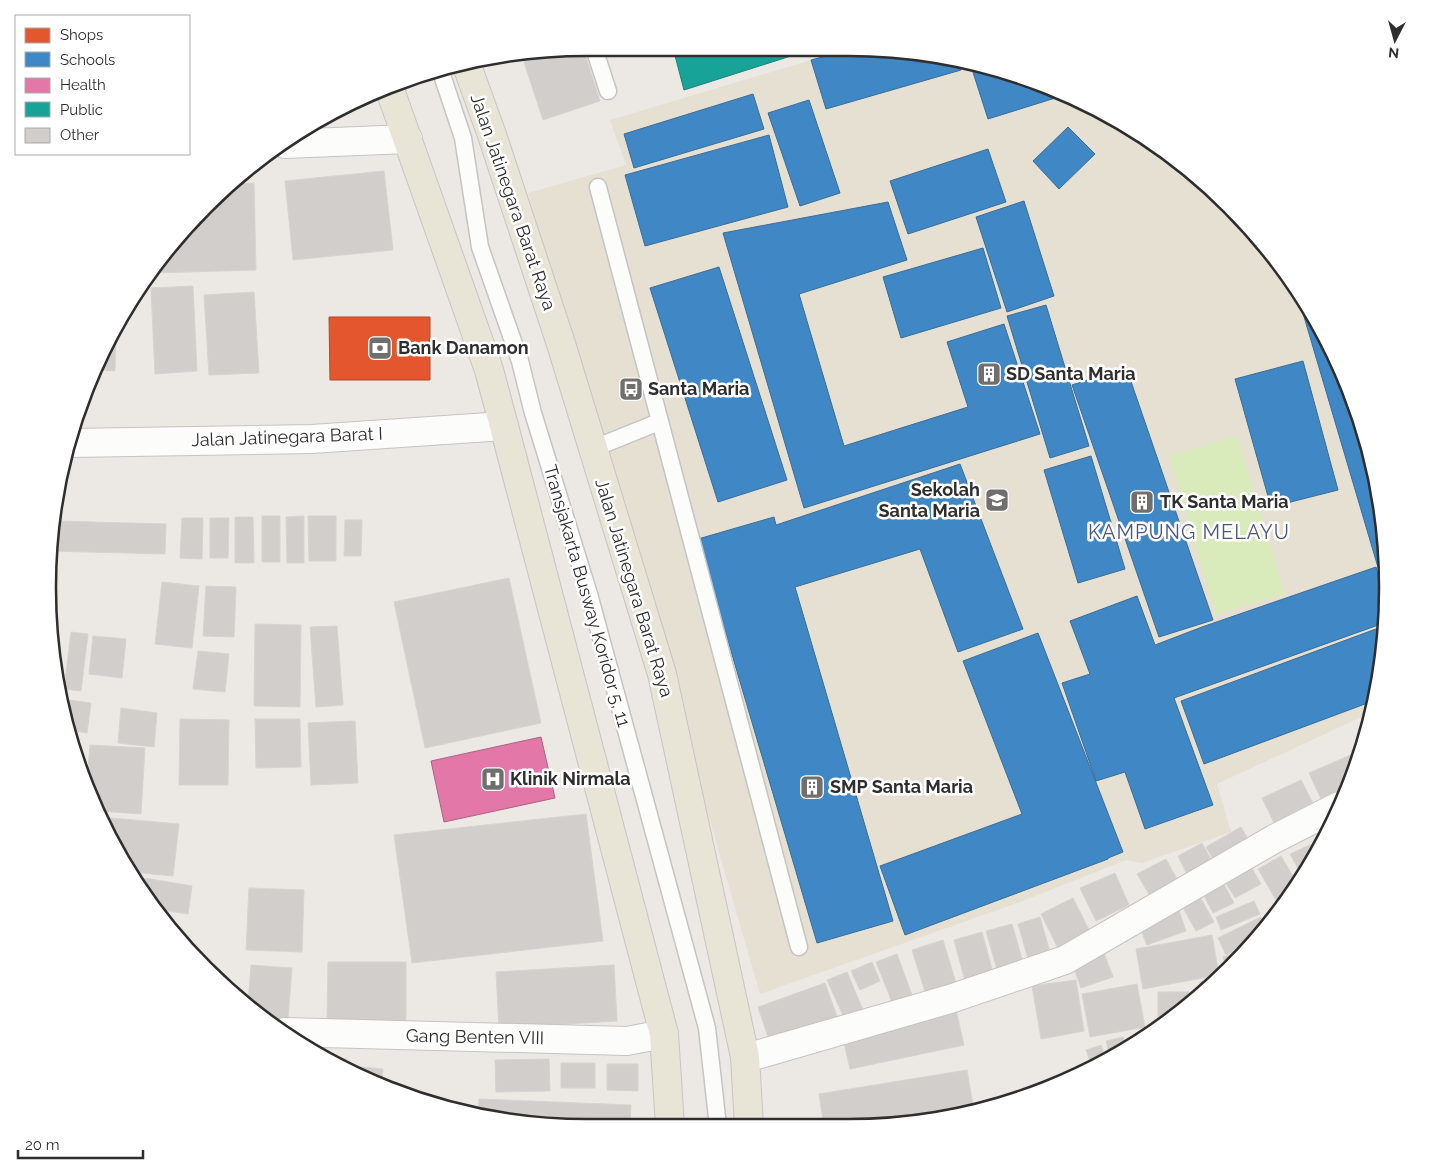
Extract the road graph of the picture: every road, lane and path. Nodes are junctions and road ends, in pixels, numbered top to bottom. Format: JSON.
{"nodes":[{"id":1,"x":597,"y":56,"type":"edge"},
{"id":2,"x":468,"y":70,"type":"edge"},
{"id":3,"x":442,"y":76,"type":"edge"},
{"id":4,"x":608,"y":91,"type":"dead end"},
{"id":5,"x":391,"y":94,"type":"edge"},
{"id":6,"x":408,"y":140,"type":"junction"},
{"id":7,"x":296,"y":144,"type":"edge"},
{"id":8,"x":598,"y":187,"type":"dead end"},
{"id":9,"x":659,"y":422,"type":"junction"},
{"id":10,"x":504,"y":426,"type":"junction"},
{"id":11,"x":76,"y":443,"type":"edge"},
{"id":12,"x":592,"y":449,"type":"junction"},
{"id":13,"x":1329,"y":811,"type":"edge"},
{"id":14,"x":799,"y":947,"type":"dead end"},
{"id":15,"x":297,"y":1032,"type":"edge"},
{"id":16,"x":664,"y":1034,"type":"junction"},
{"id":17,"x":746,"y":1057,"type":"junction"},
{"id":18,"x":670,"y":1119,"type":"edge"},
{"id":19,"x":717,"y":1119,"type":"edge"},
{"id":20,"x":748,"y":1119,"type":"edge"}],
"edges":[{"from":1,"to":4,"type":"lane"},
{"from":2,"to":12,"type":"main road","name":"Jalan Jatinegara Barat Raya"},
{"from":3,"to":19,"type":"lane","name":"Transjakarta Busway Koridor 5, 11"},
{"from":5,"to":6,"type":"main road"},
{"from":6,"to":7,"type":"street"},
{"from":6,"to":10,"type":"main road"},
{"from":8,"to":9,"type":"lane"},
{"from":9,"to":12,"type":"lane"},
{"from":9,"to":14,"type":"lane"},
{"from":10,"to":11,"type":"street","name":"Jalan Jatinegara Barat I"},
{"from":10,"to":16,"type":"main road"},
{"from":12,"to":17,"type":"main road","name":"Jalan Jatinegara Barat Raya"},
{"from":13,"to":17,"type":"street"},
{"from":15,"to":16,"type":"street","name":"Gang Benten VIII"},
{"from":16,"to":18,"type":"main road"},
{"from":17,"to":20,"type":"main road","name":"Jalan Jatinegara Barat Raya"}]}
